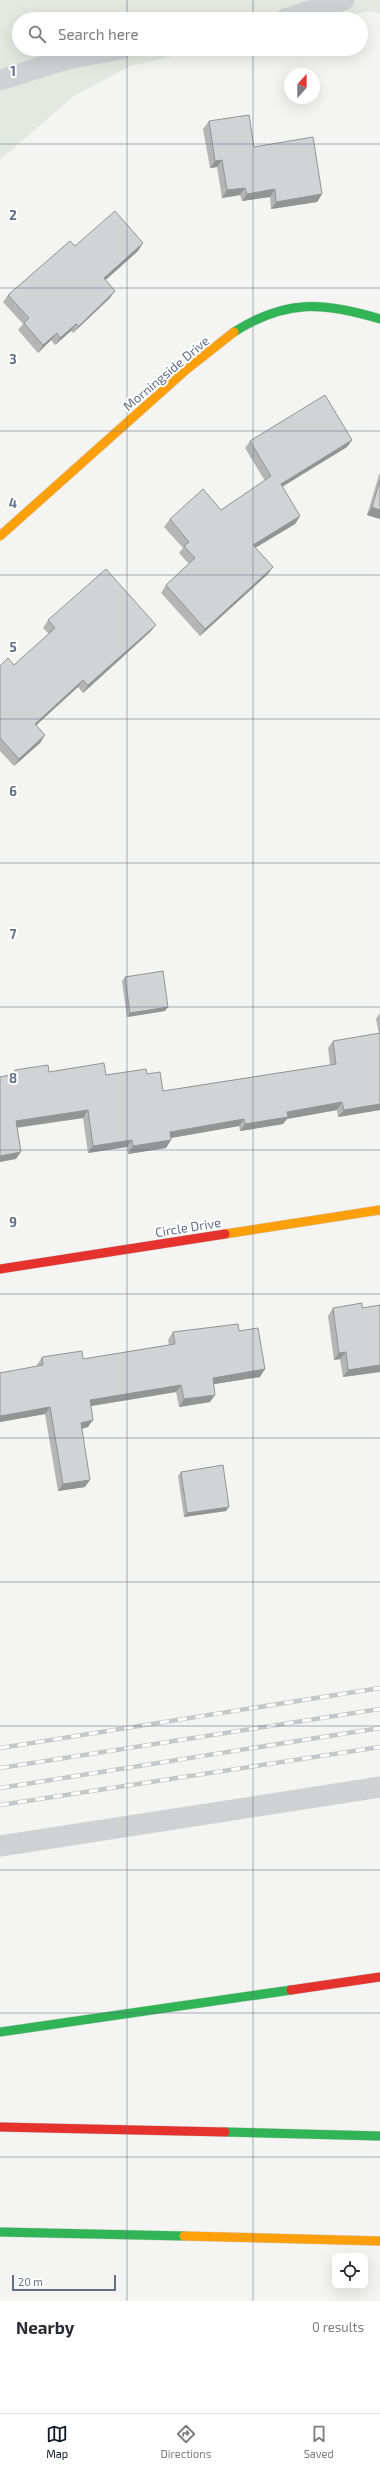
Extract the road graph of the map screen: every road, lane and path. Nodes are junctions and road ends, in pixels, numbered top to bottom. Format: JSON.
{"nodes":[{"id":1,"x":344,"y":0,"type":"edge"},
{"id":2,"x":307,"y":12,"type":"edge"},
{"id":3,"x":84,"y":56,"type":"edge"},
{"id":4,"x":0,"y":80,"type":"edge"},
{"id":5,"x":380,"y":318,"type":"edge"},
{"id":6,"x":0,"y":536,"type":"edge"},
{"id":7,"x":380,"y":1210,"type":"edge"},
{"id":8,"x":0,"y":1269,"type":"edge"},
{"id":9,"x":380,"y":1787,"type":"edge"},
{"id":10,"x":0,"y":1846,"type":"edge"},
{"id":11,"x":380,"y":1977,"type":"edge"},
{"id":12,"x":0,"y":2032,"type":"edge"},
{"id":13,"x":0,"y":2127,"type":"edge"},
{"id":14,"x":380,"y":2136,"type":"edge"},
{"id":15,"x":0,"y":2232,"type":"edge"},
{"id":16,"x":380,"y":2241,"type":"edge"}],
"edges":[{"from":1,"to":2,"type":"lane"},
{"from":3,"to":4,"type":"lane"},
{"from":5,"to":6,"type":"main road","name":"Morningside Drive"},
{"from":7,"to":8,"type":"main road","name":"Circle Drive"},
{"from":9,"to":10,"type":"lane"},
{"from":11,"to":12,"type":"main road"},
{"from":13,"to":14,"type":"main road"},
{"from":15,"to":16,"type":"main road"}]}
